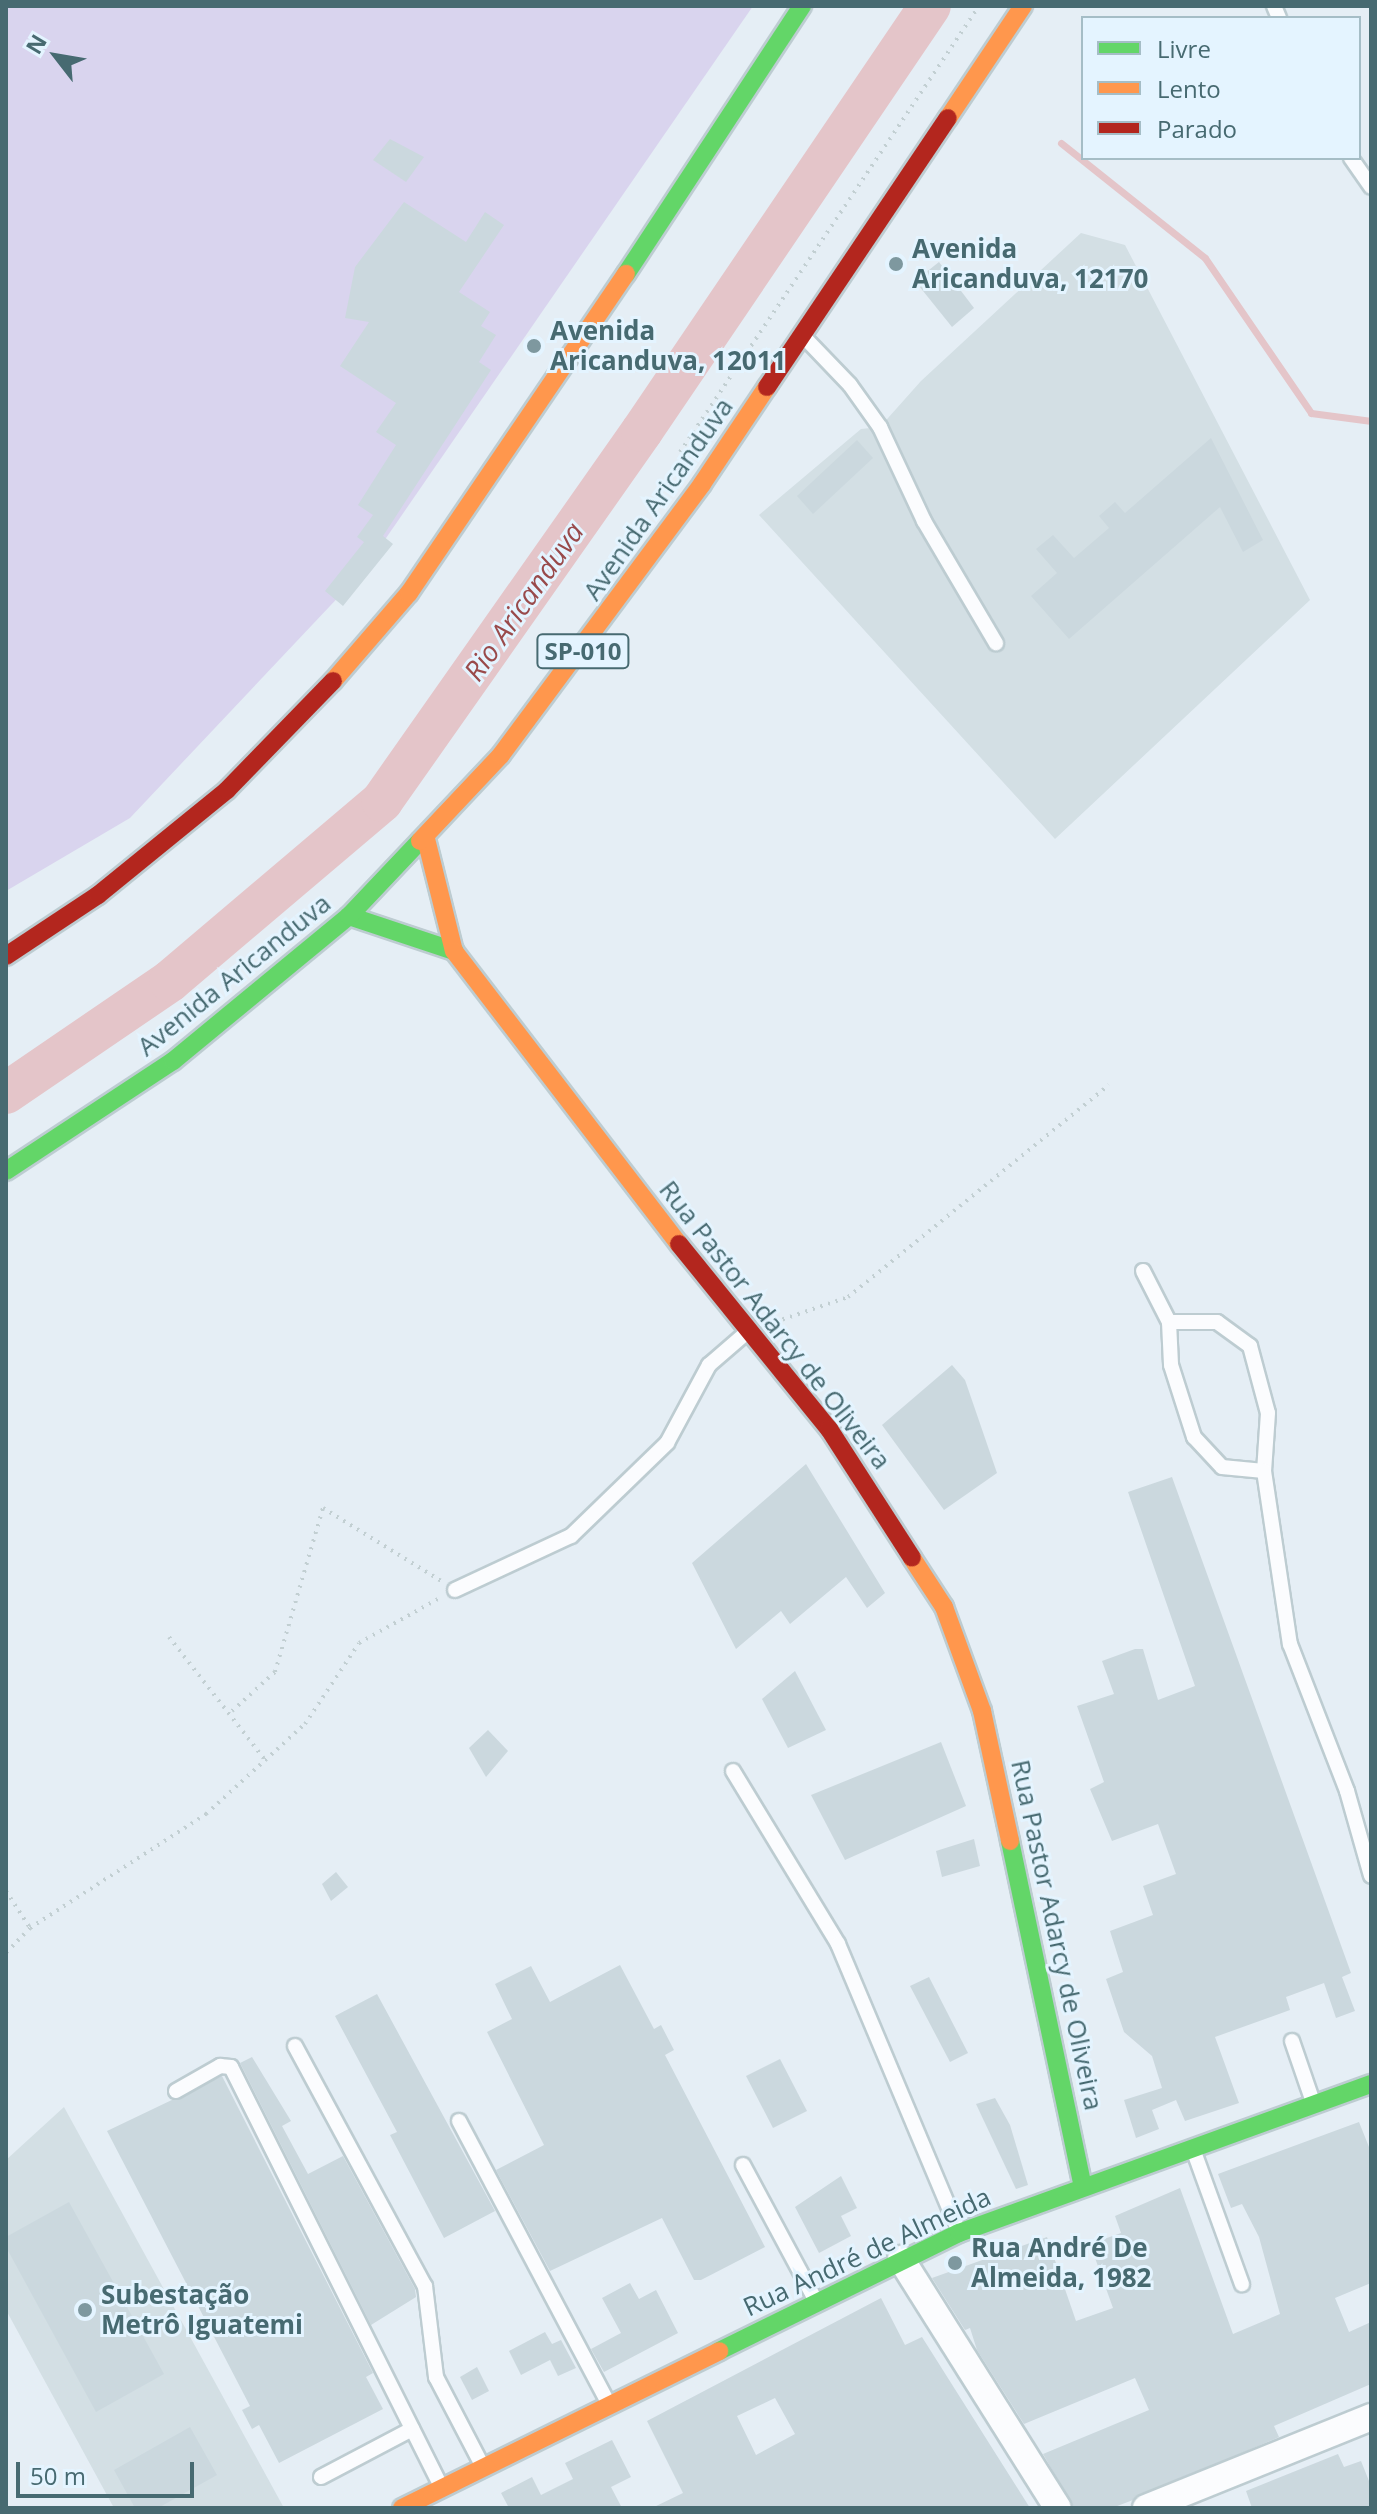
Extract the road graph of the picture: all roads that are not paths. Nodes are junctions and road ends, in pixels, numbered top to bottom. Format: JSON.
{"nodes":[{"id":1,"x":802,"y":6,"type":"edge"},
{"id":2,"x":1023,"y":6,"type":"edge"},
{"id":3,"x":1352,"y":160,"type":"edge"},
{"id":4,"x":1371,"y":187,"type":"edge"},
{"id":5,"x":801,"y":334,"type":"junction"},
{"id":6,"x":996,"y":643,"type":"dead end"},
{"id":7,"x":426,"y":839,"type":"junction"},
{"id":8,"x":349,"y":916,"type":"junction"},
{"id":9,"x":454,"y":951,"type":"junction"},
{"id":10,"x":6,"y":956,"type":"edge"},
{"id":11,"x":6,"y":1171,"type":"edge"},
{"id":12,"x":1143,"y":1271,"type":"dead end"},
{"id":13,"x":1169,"y":1322,"type":"junction"},
{"id":14,"x":746,"y":1332,"type":"junction"},
{"id":15,"x":1264,"y":1471,"type":"junction"},
{"id":16,"x":455,"y":1590,"type":"road end"},
{"id":17,"x":733,"y":1771,"type":"dead end"},
{"id":18,"x":1371,"y":1876,"type":"edge"},
{"id":19,"x":1292,"y":2041,"type":"dead end"},
{"id":20,"x":295,"y":2046,"type":"dead end"},
{"id":21,"x":1371,"y":2084,"type":"edge"},
{"id":22,"x":176,"y":2091,"type":"dead end"},
{"id":23,"x":1314,"y":2105,"type":"junction"},
{"id":24,"x":459,"y":2121,"type":"dead end"},
{"id":25,"x":1193,"y":2148,"type":"junction"},
{"id":26,"x":743,"y":2165,"type":"dead end"},
{"id":27,"x":1083,"y":2187,"type":"junction"},
{"id":28,"x":959,"y":2233,"type":"junction"},
{"id":29,"x":901,"y":2259,"type":"junction"},
{"id":30,"x":1242,"y":2284,"type":"dead end"},
{"id":31,"x":816,"y":2301,"type":"junction"},
{"id":32,"x":609,"y":2405,"type":"junction"},
{"id":33,"x":1371,"y":2417,"type":"edge"},
{"id":34,"x":412,"y":2429,"type":"junction"},
{"id":35,"x":483,"y":2467,"type":"junction"},
{"id":36,"x":321,"y":2477,"type":"dead end"},
{"id":37,"x":442,"y":2488,"type":"junction"},
{"id":38,"x":402,"y":2508,"type":"edge"},
{"id":39,"x":1058,"y":2508,"type":"edge"},
{"id":40,"x":1146,"y":2508,"type":"edge"}],
"edges":[{"from":1,"to":10,"type":"main road"},
{"from":2,"to":5,"type":"main road","name":"Avenida Aricanduva","number":"SP-010"},
{"from":3,"to":4,"type":"lane"},
{"from":5,"to":6,"type":"lane"},
{"from":5,"to":7,"type":"main road","name":"Avenida Aricanduva","number":"SP-010"},
{"from":7,"to":8,"type":"main road","name":"Avenida Aricanduva","number":"SP-010"},
{"from":7,"to":9,"type":"main road","name":"Rua Pastor Adarcy de Oliveira"},
{"from":8,"to":9,"type":"main road"},
{"from":8,"to":11,"type":"main road","name":"Avenida Aricanduva","number":"SP-010"},
{"from":9,"to":14,"type":"main road","name":"Rua Pastor Adarcy de Oliveira"},
{"from":12,"to":13,"type":"lane"},
{"from":13,"to":15,"type":"lane"},
{"from":13,"to":15,"type":"lane"},
{"from":14,"to":16,"type":"lane"},
{"from":14,"to":27,"type":"main road","name":"Rua Pastor Adarcy de Oliveira"},
{"from":15,"to":18,"type":"lane"},
{"from":17,"to":28,"type":"lane"},
{"from":19,"to":23,"type":"lane"},
{"from":20,"to":35,"type":"lane"},
{"from":21,"to":23,"type":"main road","name":"Rua André de Almeida"},
{"from":22,"to":34,"type":"lane"},
{"from":23,"to":25,"type":"main road","name":"Rua André de Almeida"},
{"from":24,"to":32,"type":"lane"},
{"from":25,"to":27,"type":"main road","name":"Rua André de Almeida"},
{"from":25,"to":30,"type":"lane"},
{"from":26,"to":31,"type":"lane"},
{"from":27,"to":28,"type":"main road","name":"Rua André de Almeida"},
{"from":28,"to":29,"type":"main road","name":"Rua André de Almeida"},
{"from":29,"to":31,"type":"main road","name":"Rua André de Almeida"},
{"from":29,"to":39,"type":"street"},
{"from":31,"to":32,"type":"main road","name":"Rua André de Almeida"},
{"from":32,"to":35,"type":"main road","name":"Rua André de Almeida"},
{"from":33,"to":40,"type":"street"},
{"from":34,"to":36,"type":"lane"},
{"from":34,"to":37,"type":"lane"},
{"from":35,"to":37,"type":"main road","name":"Rua André de Almeida"},
{"from":37,"to":38,"type":"main road","name":"Rua André de Almeida"}]}
